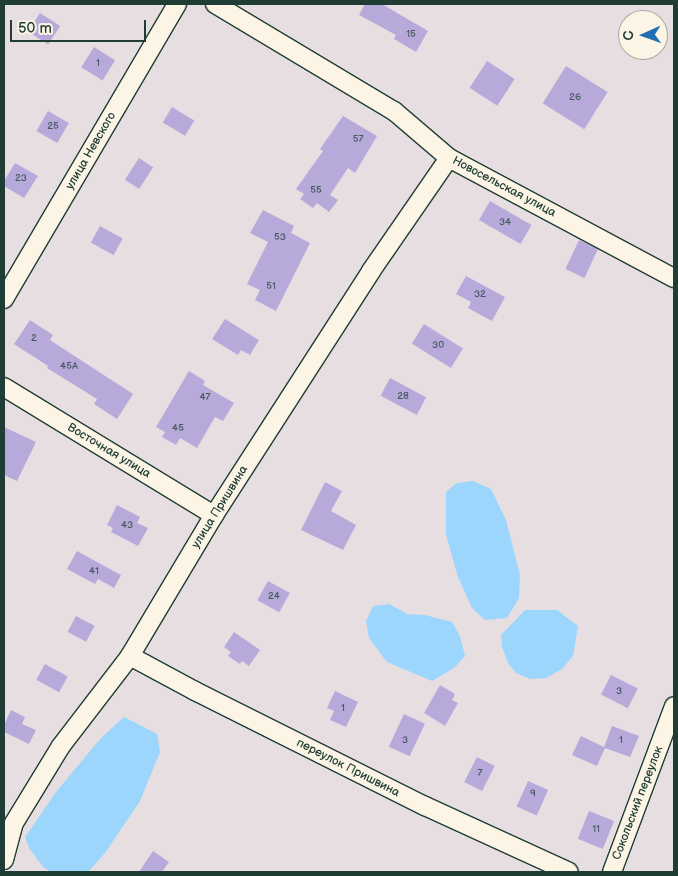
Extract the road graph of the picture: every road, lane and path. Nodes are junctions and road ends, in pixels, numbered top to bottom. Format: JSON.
{"nodes":[{"id":1,"x":177,"y":4,"type":"edge"},
{"id":2,"x":215,"y":4,"type":"edge"},
{"id":3,"x":449,"y":158,"type":"junction"},
{"id":4,"x":674,"y":278,"type":"edge"},
{"id":5,"x":4,"y":299,"type":"edge"},
{"id":6,"x":4,"y":387,"type":"edge"},
{"id":7,"x":214,"y":515,"type":"junction"},
{"id":8,"x":130,"y":656,"type":"junction"},
{"id":9,"x":674,"y":706,"type":"edge"},
{"id":10,"x":4,"y":860,"type":"edge"},
{"id":11,"x":569,"y":872,"type":"edge"},
{"id":12,"x":612,"y":872,"type":"edge"}],
"edges":[{"from":1,"to":5,"type":"street","name":"улица Невского"},
{"from":2,"to":3,"type":"street","name":"Новосельская улица"},
{"from":3,"to":4,"type":"street","name":"Новосельская улица"},
{"from":3,"to":7,"type":"street","name":"улица Пришвина"},
{"from":6,"to":7,"type":"street","name":"Восточная улица"},
{"from":7,"to":8,"type":"street","name":"улица Пришвина"},
{"from":8,"to":10,"type":"street","name":"улица Пришвина"},
{"from":8,"to":11,"type":"street","name":"переулок Пришвина"},
{"from":9,"to":12,"type":"street","name":"Сокольский переулок"}]}
